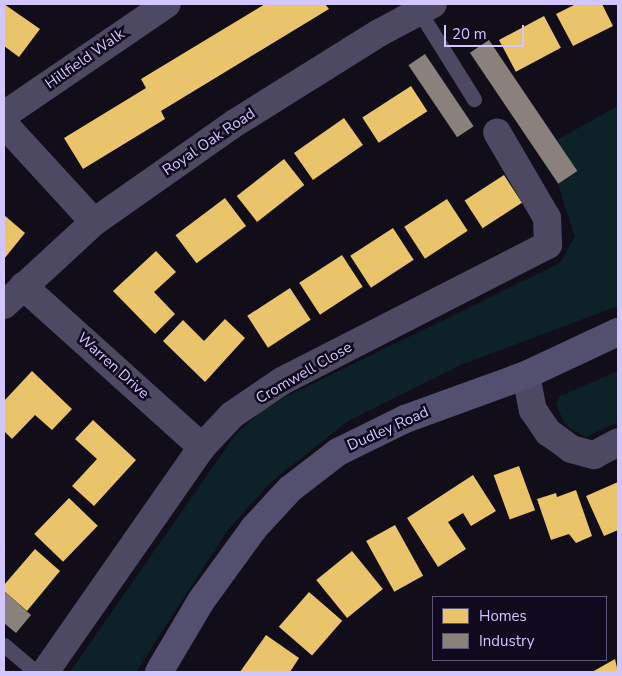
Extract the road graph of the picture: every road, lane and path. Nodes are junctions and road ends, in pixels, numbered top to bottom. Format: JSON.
{"nodes":[{"id":1,"x":167,"y":4,"type":"edge"},
{"id":2,"x":426,"y":7,"type":"edge"},
{"id":3,"x":474,"y":99,"type":"dead end"},
{"id":4,"x":4,"y":115,"type":"edge"},
{"id":5,"x":4,"y":124,"type":"edge"},
{"id":6,"x":497,"y":132,"type":"dead end"},
{"id":7,"x":94,"y":222,"type":"junction"},
{"id":8,"x":23,"y":286,"type":"junction"},
{"id":9,"x":4,"y":305,"type":"edge"},
{"id":10,"x":618,"y":332,"type":"edge"},
{"id":11,"x":526,"y":376,"type":"junction"},
{"id":12,"x":618,"y":442,"type":"edge"},
{"id":13,"x":202,"y":446,"type":"junction"},
{"id":14,"x":4,"y":645,"type":"edge"},
{"id":15,"x":36,"y":672,"type":"edge"},
{"id":16,"x":45,"y":672,"type":"edge"},
{"id":17,"x":159,"y":672,"type":"edge"}],
"edges":[{"from":1,"to":4,"type":"street","name":"Hillfield Walk"},
{"from":2,"to":3,"type":"lane"},
{"from":2,"to":7,"type":"street","name":"Royal Oak Road"},
{"from":5,"to":7,"type":"street"},
{"from":6,"to":13,"type":"street","name":"Cromwell Close"},
{"from":7,"to":8,"type":"street","name":"Royal Oak Road"},
{"from":8,"to":9,"type":"street","name":"Royal Oak Road"},
{"from":8,"to":13,"type":"street","name":"Warren Drive"},
{"from":10,"to":11,"type":"main road","name":"Dudley Road"},
{"from":11,"to":12,"type":"street"},
{"from":11,"to":17,"type":"main road","name":"Dudley Road"},
{"from":13,"to":16,"type":"street","name":"Cromwell Close"},
{"from":14,"to":15,"type":"lane"}]}
